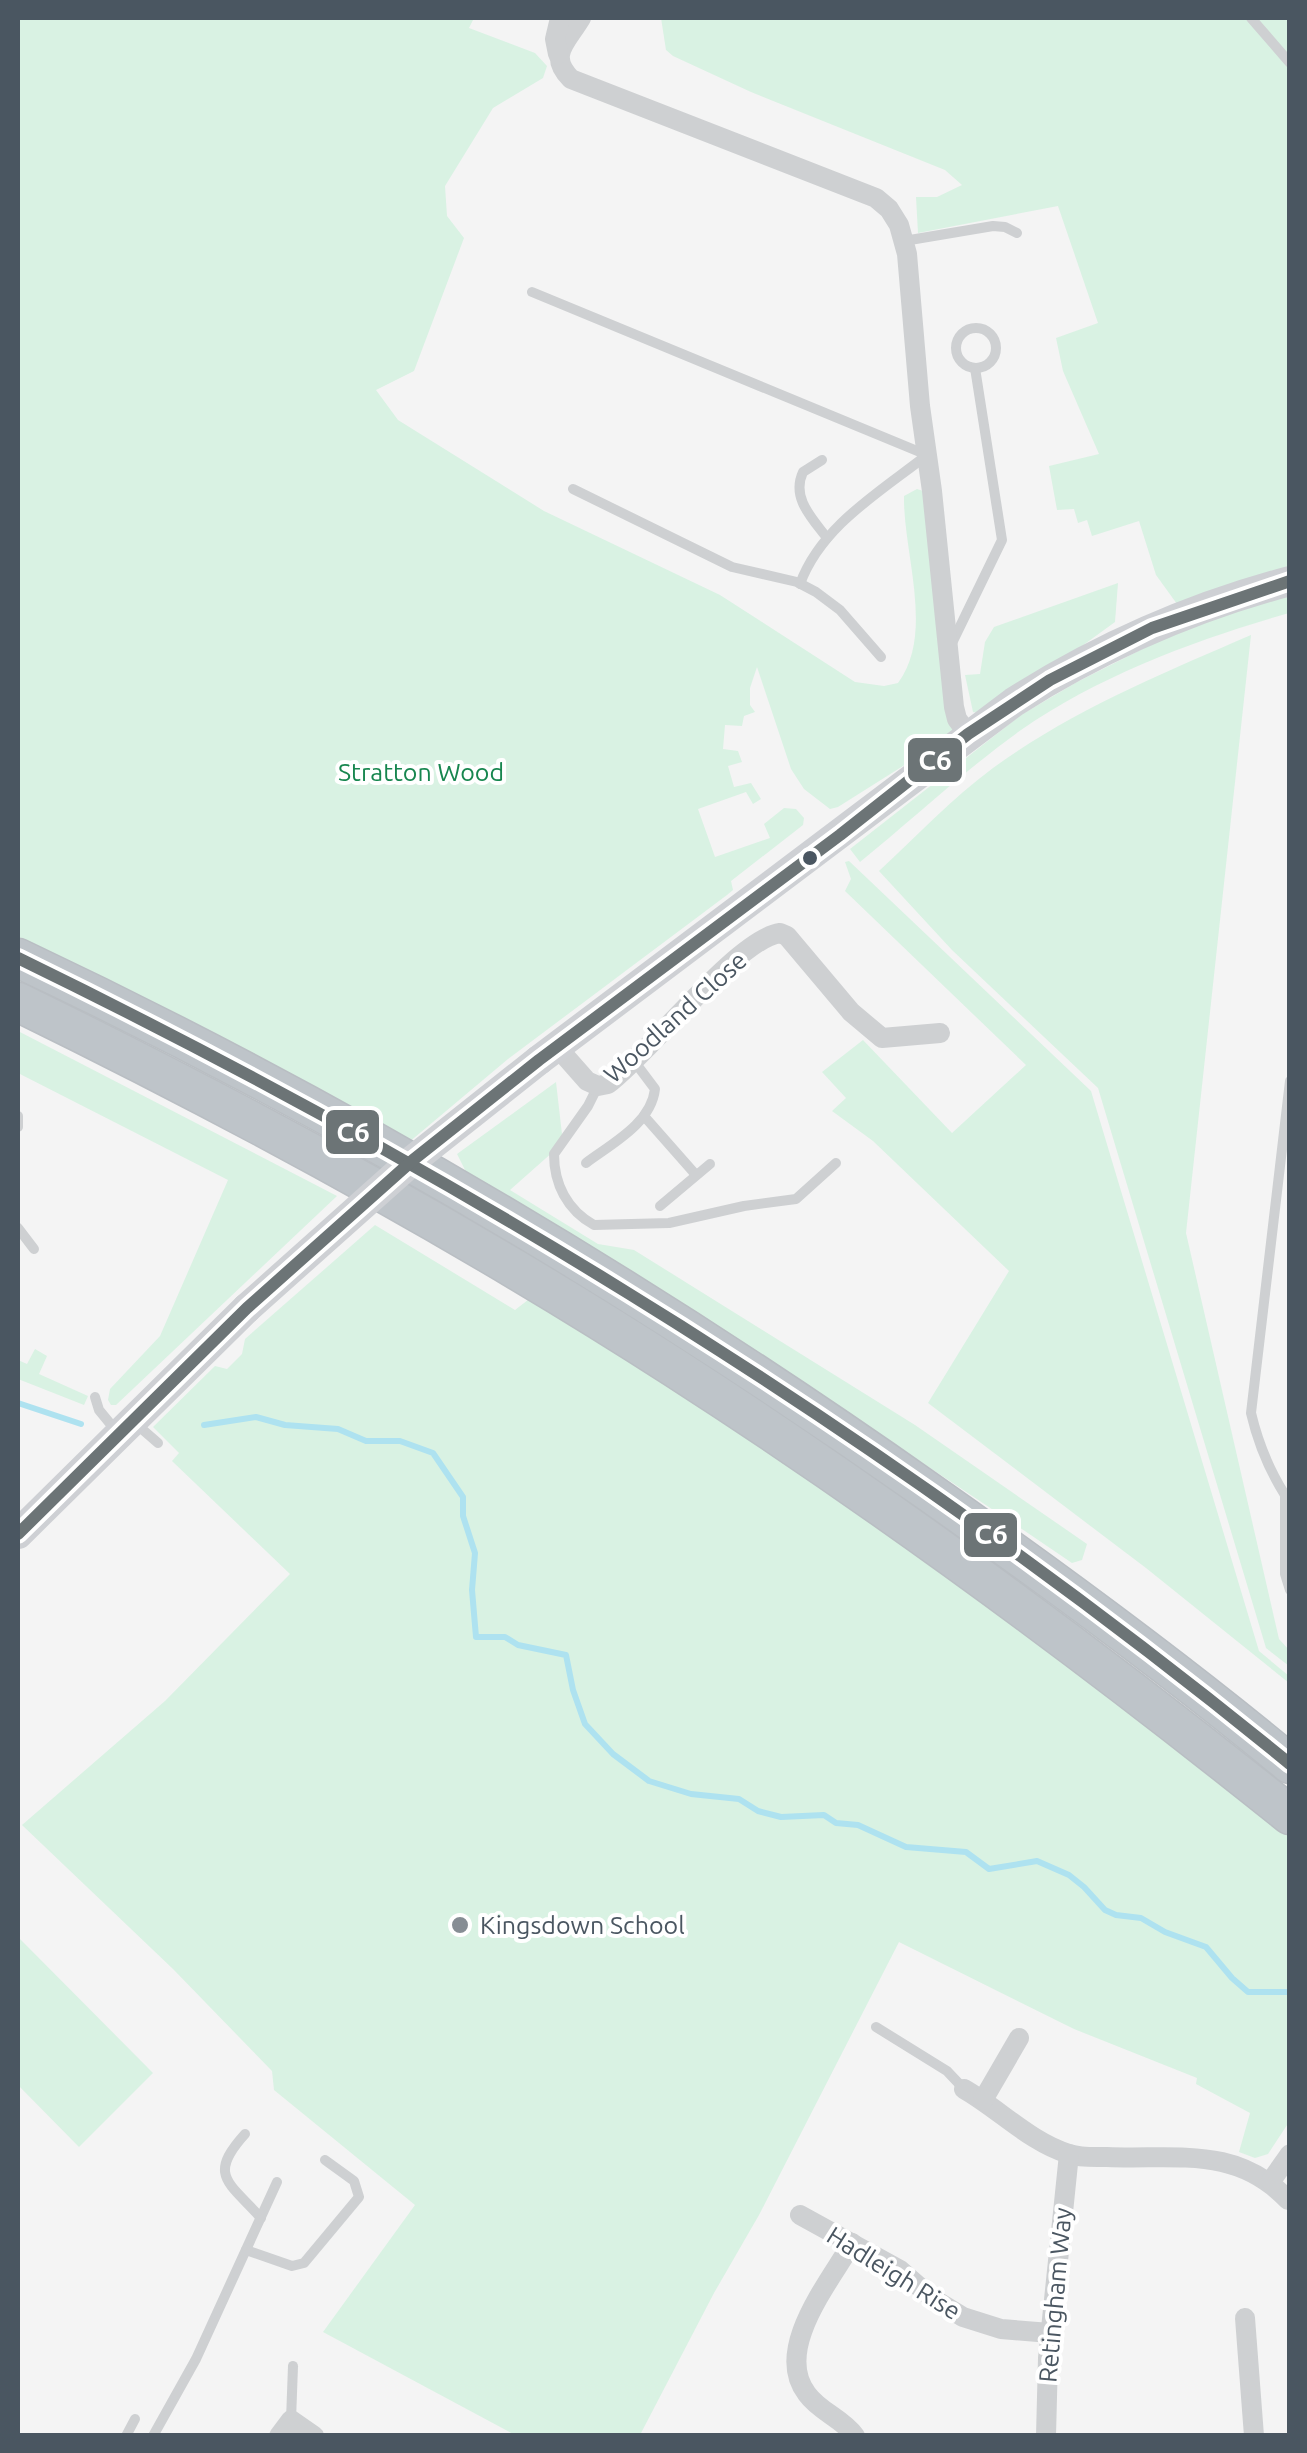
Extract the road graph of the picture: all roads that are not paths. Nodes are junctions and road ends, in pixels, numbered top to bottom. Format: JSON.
{"nodes":[{"id":1,"x":560,"y":18,"type":"edge"},
{"id":2,"x":581,"y":18,"type":"edge"},
{"id":3,"x":1251,"y":18,"type":"edge"},
{"id":4,"x":558,"y":54,"type":"junction"},
{"id":5,"x":1290,"y":63,"type":"edge"},
{"id":6,"x":1018,"y":234,"type":"dead end"},
{"id":7,"x":904,"y":241,"type":"junction"},
{"id":8,"x":532,"y":292,"type":"dead end"},
{"id":9,"x":974,"y":368,"type":"junction"},
{"id":10,"x":927,"y":455,"type":"junction"},
{"id":11,"x":822,"y":460,"type":"dead end"},
{"id":12,"x":573,"y":489,"type":"dead end"},
{"id":13,"x":827,"y":538,"type":"junction"},
{"id":14,"x":1290,"y":581,"type":"edge"},
{"id":15,"x":800,"y":584,"type":"junction"},
{"id":16,"x":948,"y":648,"type":"junction"},
{"id":17,"x":880,"y":657,"type":"dead end"},
{"id":18,"x":968,"y":734,"type":"junction"},
{"id":19,"x":18,"y":958,"type":"edge"},
{"id":20,"x":18,"y":1002,"type":"edge"},
{"id":21,"x":940,"y":1033,"type":"dead end"},
{"id":22,"x":548,"y":1053,"type":"junction"},
{"id":23,"x":634,"y":1061,"type":"junction"},
{"id":24,"x":1290,"y":1081,"type":"edge"},
{"id":25,"x":598,"y":1086,"type":"junction"},
{"id":26,"x":18,"y":1116,"type":"edge"},
{"id":27,"x":644,"y":1116,"type":"junction"},
{"id":28,"x":18,"y":1127,"type":"edge"},
{"id":29,"x":586,"y":1164,"type":"dead end"},
{"id":30,"x":710,"y":1164,"type":"dead end"},
{"id":31,"x":836,"y":1164,"type":"dead end"},
{"id":32,"x":696,"y":1175,"type":"junction"},
{"id":33,"x":660,"y":1206,"type":"dead end"},
{"id":34,"x":18,"y":1228,"type":"edge"},
{"id":35,"x":34,"y":1249,"type":"dead end"},
{"id":36,"x":95,"y":1397,"type":"dead end"},
{"id":37,"x":124,"y":1426,"type":"junction"},
{"id":38,"x":158,"y":1444,"type":"dead end"},
{"id":39,"x":1288,"y":1499,"type":"edge"},
{"id":40,"x":18,"y":1534,"type":"edge"},
{"id":41,"x":1290,"y":1590,"type":"edge"},
{"id":42,"x":1290,"y":1764,"type":"edge"},
{"id":43,"x":1290,"y":1815,"type":"edge"},
{"id":44,"x":876,"y":2027,"type":"dead end"},
{"id":45,"x":1019,"y":2038,"type":"dead end"},
{"id":46,"x":974,"y":2094,"type":"junction"},
{"id":47,"x":245,"y":2134,"type":"dead end"},
{"id":48,"x":1070,"y":2154,"type":"junction"},
{"id":49,"x":1290,"y":2154,"type":"edge"},
{"id":50,"x":325,"y":2160,"type":"dead end"},
{"id":51,"x":1271,"y":2181,"type":"junction"},
{"id":52,"x":277,"y":2182,"type":"dead end"},
{"id":53,"x":1288,"y":2200,"type":"edge"},
{"id":54,"x":800,"y":2215,"type":"dead end"},
{"id":55,"x":261,"y":2218,"type":"junction"},
{"id":56,"x":852,"y":2244,"type":"junction"},
{"id":57,"x":246,"y":2250,"type":"junction"},
{"id":58,"x":1245,"y":2318,"type":"dead end"},
{"id":59,"x":1050,"y":2334,"type":"junction"},
{"id":60,"x":292,"y":2366,"type":"dead end"},
{"id":61,"x":135,"y":2419,"type":"dead end"},
{"id":62,"x":285,"y":2428,"type":"edge"},
{"id":63,"x":126,"y":2436,"type":"edge"},
{"id":64,"x":153,"y":2436,"type":"edge"},
{"id":65,"x":314,"y":2436,"type":"edge"},
{"id":66,"x":855,"y":2436,"type":"edge"},
{"id":67,"x":1046,"y":2436,"type":"edge"},
{"id":68,"x":1254,"y":2436,"type":"edge"}],
"edges":[{"from":1,"to":4,"type":"street"},
{"from":2,"to":4,"type":"street"},
{"from":3,"to":5,"type":"lane"},
{"from":4,"to":7,"type":"street"},
{"from":6,"to":7,"type":"lane"},
{"from":7,"to":10,"type":"street"},
{"from":8,"to":10,"type":"lane"},
{"from":9,"to":9,"type":"lane"},
{"from":9,"to":16,"type":"lane"},
{"from":10,"to":13,"type":"lane"},
{"from":10,"to":16,"type":"street"},
{"from":11,"to":13,"type":"lane"},
{"from":12,"to":15,"type":"lane"},
{"from":13,"to":15,"type":"lane"},
{"from":14,"to":18,"type":"main road"},
{"from":15,"to":17,"type":"lane"},
{"from":16,"to":18,"type":"street"},
{"from":18,"to":22,"type":"main road"},
{"from":19,"to":42,"type":"highway"},
{"from":20,"to":43,"type":"highway"},
{"from":21,"to":23,"type":"street","name":"Woodland Close"},
{"from":22,"to":25,"type":"street","name":"Woodland Close"},
{"from":22,"to":37,"type":"main road","bridge":true},
{"from":23,"to":25,"type":"street","name":"Woodland Close"},
{"from":23,"to":27,"type":"lane"},
{"from":24,"to":39,"type":"lane"},
{"from":25,"to":31,"type":"lane"},
{"from":26,"to":28,"type":"lane"},
{"from":27,"to":29,"type":"lane"},
{"from":27,"to":32,"type":"lane"},
{"from":30,"to":32,"type":"lane"},
{"from":32,"to":33,"type":"lane"},
{"from":34,"to":35,"type":"lane"},
{"from":36,"to":37,"type":"lane"},
{"from":37,"to":38,"type":"lane"},
{"from":37,"to":40,"type":"main road"},
{"from":39,"to":41,"type":"lane"},
{"from":44,"to":46,"type":"lane"},
{"from":45,"to":46,"type":"street"},
{"from":46,"to":48,"type":"street"},
{"from":47,"to":55,"type":"lane"},
{"from":48,"to":51,"type":"street"},
{"from":48,"to":59,"type":"street","name":"Retingham Way"},
{"from":49,"to":51,"type":"street"},
{"from":50,"to":57,"type":"lane"},
{"from":51,"to":53,"type":"street"},
{"from":52,"to":55,"type":"lane"},
{"from":54,"to":56,"type":"street","name":"Hadleigh Rise"},
{"from":55,"to":57,"type":"lane"},
{"from":56,"to":59,"type":"street","name":"Hadleigh Rise"},
{"from":56,"to":66,"type":"street"},
{"from":57,"to":64,"type":"lane"},
{"from":58,"to":68,"type":"street"},
{"from":59,"to":67,"type":"street","name":"Retingham Way"},
{"from":60,"to":62,"type":"lane"},
{"from":61,"to":63,"type":"lane"},
{"from":62,"to":65,"type":"street"}]}
